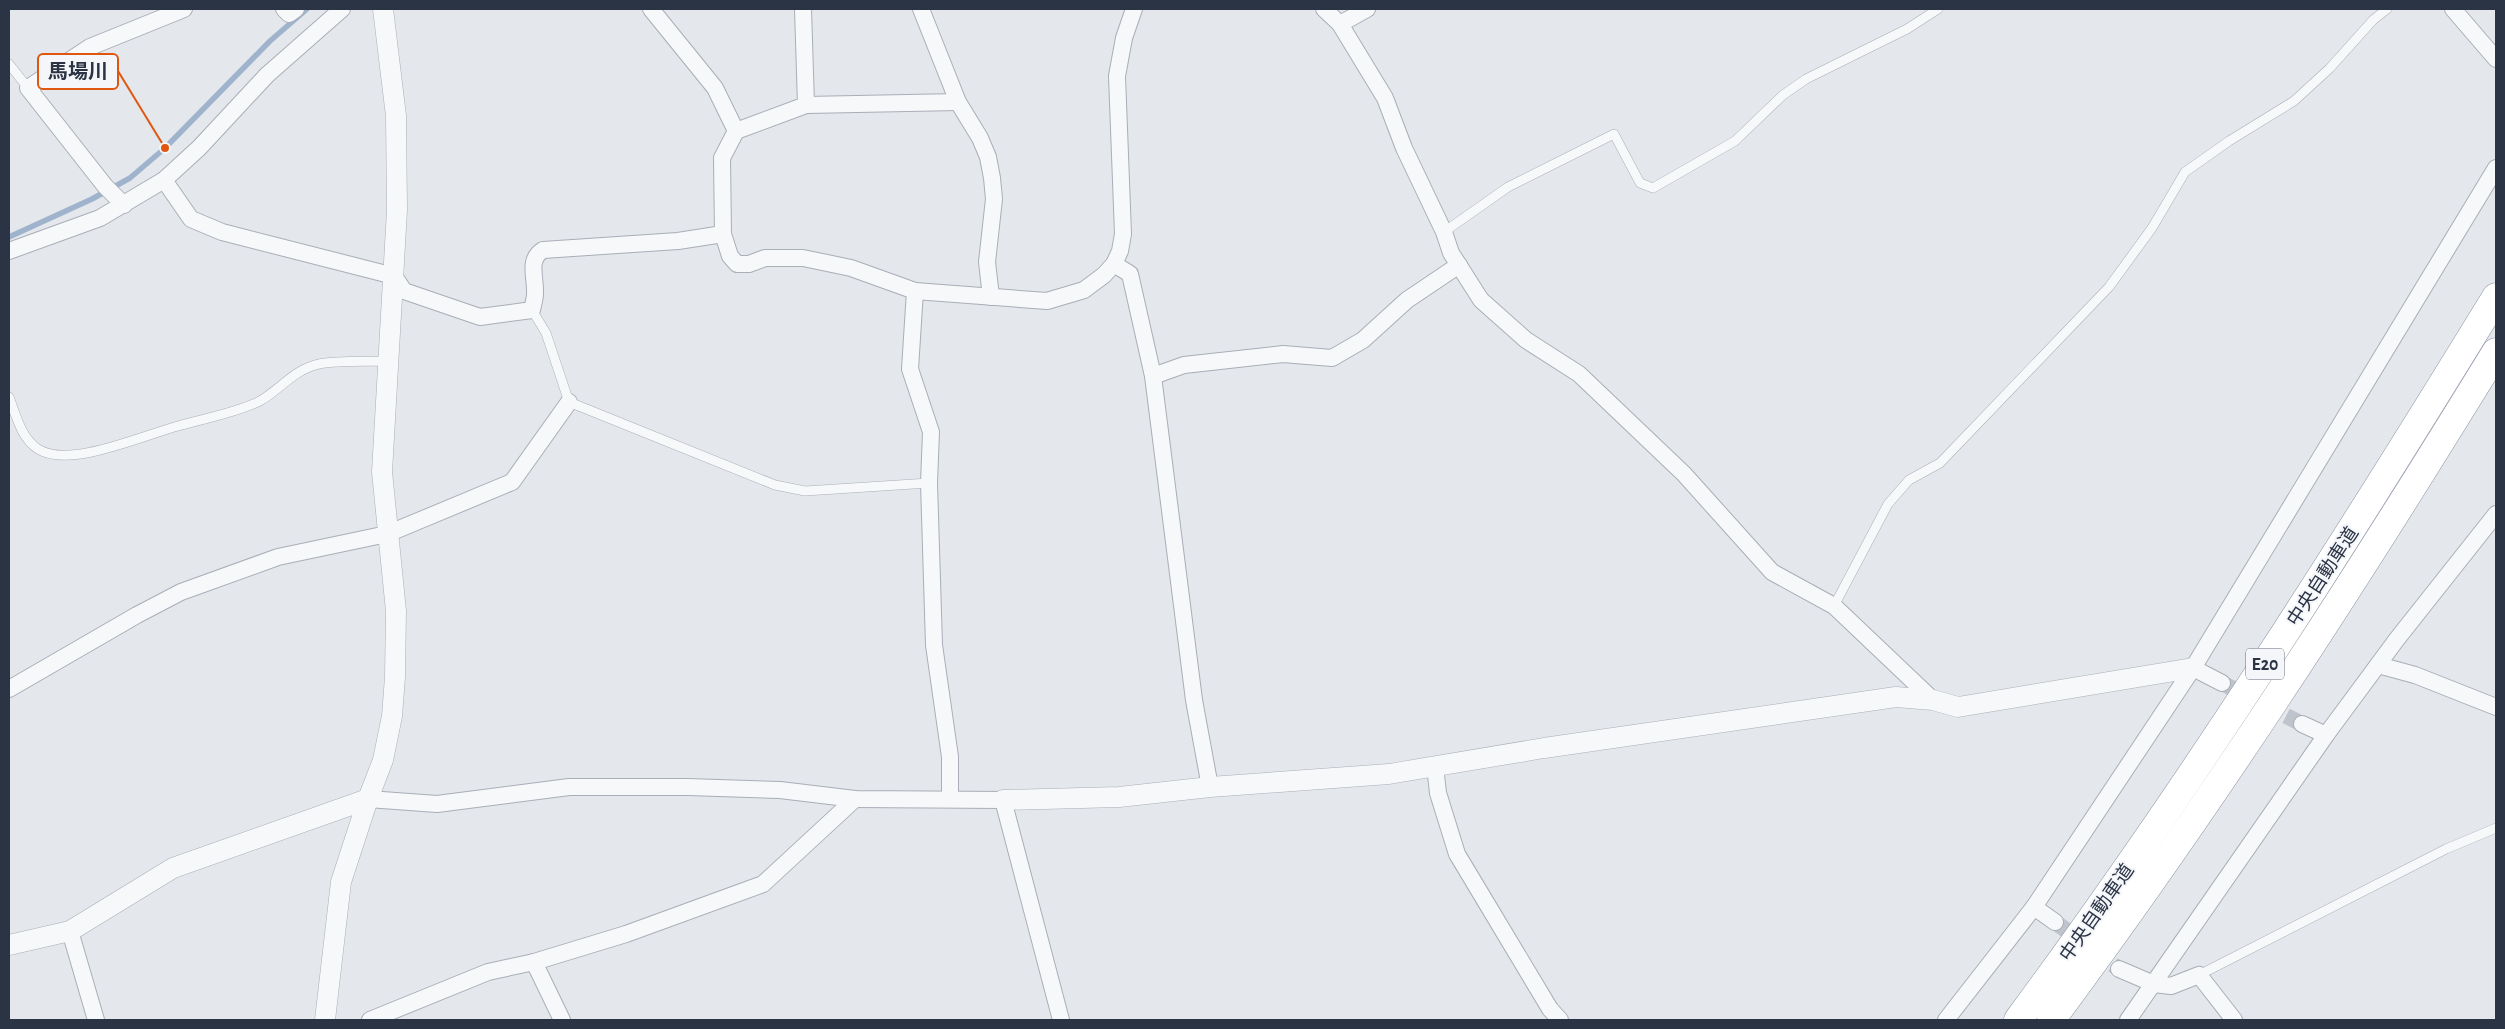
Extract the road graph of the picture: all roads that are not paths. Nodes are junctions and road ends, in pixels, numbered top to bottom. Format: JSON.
{"nodes":[{"id":1,"x":184,"y":9,"type":"edge"},
{"id":2,"x":284,"y":9,"type":"edge"},
{"id":3,"x":296,"y":9,"type":"edge"},
{"id":4,"x":342,"y":9,"type":"edge"},
{"id":5,"x":383,"y":9,"type":"edge"},
{"id":6,"x":651,"y":9,"type":"edge"},
{"id":7,"x":803,"y":9,"type":"edge"},
{"id":8,"x":922,"y":9,"type":"edge"},
{"id":9,"x":1134,"y":9,"type":"edge"},
{"id":10,"x":1324,"y":9,"type":"edge"},
{"id":11,"x":1367,"y":9,"type":"edge"},
{"id":12,"x":1938,"y":9,"type":"edge"},
{"id":13,"x":2387,"y":9,"type":"edge"},
{"id":14,"x":2454,"y":9,"type":"edge"},
{"id":15,"x":1340,"y":24,"type":"junction"},
{"id":16,"x":2496,"y":59,"type":"edge"},
{"id":17,"x":9,"y":64,"type":"edge"},
{"id":18,"x":28,"y":88,"type":"junction"},
{"id":19,"x":958,"y":102,"type":"junction"},
{"id":20,"x":806,"y":105,"type":"junction"},
{"id":21,"x":736,"y":131,"type":"junction"},
{"id":22,"x":2496,"y":168,"type":"edge"},
{"id":23,"x":164,"y":180,"type":"junction"},
{"id":24,"x":122,"y":203,"type":"junction"},
{"id":25,"x":1444,"y":232,"type":"junction"},
{"id":26,"x":723,"y":234,"type":"junction"},
{"id":27,"x":9,"y":251,"type":"edge"},
{"id":28,"x":1114,"y":264,"type":"junction"},
{"id":29,"x":1459,"y":264,"type":"junction"},
{"id":30,"x":394,"y":276,"type":"junction"},
{"id":31,"x":915,"y":291,"type":"junction"},
{"id":32,"x":991,"y":297,"type":"junction"},
{"id":33,"x":2496,"y":297,"type":"edge"},
{"id":34,"x":532,"y":310,"type":"junction"},
{"id":35,"x":2496,"y":352,"type":"edge"},
{"id":36,"x":388,"y":361,"type":"junction"},
{"id":37,"x":1153,"y":376,"type":"junction"},
{"id":38,"x":9,"y":397,"type":"edge"},
{"id":39,"x":569,"y":402,"type":"junction"},
{"id":40,"x":930,"y":483,"type":"junction"},
{"id":41,"x":2496,"y":514,"type":"edge"},
{"id":42,"x":387,"y":534,"type":"junction"},
{"id":43,"x":1834,"y":606,"type":"junction"},
{"id":44,"x":2378,"y":665,"type":"junction"},
{"id":45,"x":2193,"y":668,"type":"junction"},
{"id":46,"x":2222,"y":683,"type":"tunnel mouth"},
{"id":47,"x":9,"y":689,"type":"edge"},
{"id":48,"x":1933,"y":700,"type":"junction"},
{"id":49,"x":2496,"y":707,"type":"edge"},
{"id":50,"x":2302,"y":724,"type":"tunnel mouth"},
{"id":51,"x":2326,"y":735,"type":"junction"},
{"id":52,"x":1435,"y":766,"type":"junction"},
{"id":53,"x":1210,"y":787,"type":"junction"},
{"id":54,"x":368,"y":799,"type":"junction"},
{"id":55,"x":855,"y":799,"type":"junction"},
{"id":56,"x":950,"y":799,"type":"junction"},
{"id":57,"x":1003,"y":800,"type":"junction"},
{"id":58,"x":2496,"y":828,"type":"edge"},
{"id":59,"x":2034,"y":907,"type":"junction"},
{"id":60,"x":2056,"y":922,"type":"tunnel mouth"},
{"id":61,"x":70,"y":931,"type":"junction"},
{"id":62,"x":9,"y":945,"type":"edge"},
{"id":63,"x":534,"y":962,"type":"junction"},
{"id":64,"x":2119,"y":969,"type":"tunnel mouth"},
{"id":65,"x":2199,"y":975,"type":"junction"},
{"id":66,"x":2154,"y":984,"type":"junction"},
{"id":67,"x":96,"y":1020,"type":"edge"},
{"id":68,"x":325,"y":1020,"type":"edge"},
{"id":69,"x":370,"y":1020,"type":"edge"},
{"id":70,"x":562,"y":1020,"type":"edge"},
{"id":71,"x":1061,"y":1020,"type":"edge"},
{"id":72,"x":1560,"y":1020,"type":"edge"},
{"id":73,"x":1946,"y":1020,"type":"edge"},
{"id":74,"x":2018,"y":1020,"type":"edge"},
{"id":75,"x":2051,"y":1020,"type":"edge"},
{"id":76,"x":2128,"y":1020,"type":"edge"},
{"id":77,"x":2234,"y":1020,"type":"edge"}],
"edges":[{"from":1,"to":18,"type":"street"},
{"from":2,"to":3,"type":"street"},
{"from":4,"to":23,"type":"street"},
{"from":5,"to":30,"type":"street"},
{"from":6,"to":21,"type":"street"},
{"from":7,"to":20,"type":"street"},
{"from":8,"to":19,"type":"street"},
{"from":9,"to":28,"type":"street"},
{"from":10,"to":15,"type":"street"},
{"from":11,"to":15,"type":"street"},
{"from":12,"to":25,"type":"lane"},
{"from":13,"to":43,"type":"lane"},
{"from":14,"to":16,"type":"street"},
{"from":15,"to":25,"type":"street"},
{"from":17,"to":18,"type":"lane"},
{"from":18,"to":24,"type":"street"},
{"from":19,"to":20,"type":"street"},
{"from":19,"to":32,"type":"street"},
{"from":20,"to":21,"type":"street"},
{"from":21,"to":26,"type":"street"},
{"from":22,"to":45,"type":"street"},
{"from":23,"to":24,"type":"street"},
{"from":23,"to":30,"type":"street"},
{"from":24,"to":27,"type":"street"},
{"from":25,"to":29,"type":"street"},
{"from":26,"to":31,"type":"street"},
{"from":26,"to":34,"type":"street"},
{"from":28,"to":32,"type":"street"},
{"from":28,"to":37,"type":"street"},
{"from":29,"to":37,"type":"street"},
{"from":29,"to":43,"type":"street"},
{"from":30,"to":34,"type":"street"},
{"from":30,"to":36,"type":"street"},
{"from":31,"to":32,"type":"street"},
{"from":31,"to":40,"type":"street"},
{"from":33,"to":74,"type":"highway","name":"中央自動車道","number":"E20"},
{"from":34,"to":39,"type":"lane"},
{"from":35,"to":75,"type":"highway","name":"中央自動車道","number":"E20"},
{"from":36,"to":38,"type":"lane"},
{"from":36,"to":42,"type":"street"},
{"from":37,"to":53,"type":"street"},
{"from":39,"to":40,"type":"lane"},
{"from":39,"to":42,"type":"street"},
{"from":40,"to":56,"type":"street"},
{"from":41,"to":44,"type":"street"},
{"from":42,"to":47,"type":"street"},
{"from":42,"to":54,"type":"street"},
{"from":43,"to":48,"type":"street"},
{"from":44,"to":49,"type":"street"},
{"from":44,"to":51,"type":"street"},
{"from":45,"to":46,"type":"street"},
{"from":45,"to":48,"type":"street"},
{"from":45,"to":59,"type":"street"},
{"from":48,"to":52,"type":"street"},
{"from":50,"to":51,"type":"street"},
{"from":51,"to":66,"type":"street"},
{"from":52,"to":53,"type":"street"},
{"from":52,"to":72,"type":"street"},
{"from":53,"to":57,"type":"street"},
{"from":54,"to":55,"type":"street"},
{"from":54,"to":61,"type":"street"},
{"from":54,"to":68,"type":"street"},
{"from":55,"to":56,"type":"street"},
{"from":55,"to":63,"type":"street"},
{"from":56,"to":57,"type":"street"},
{"from":57,"to":71,"type":"street"},
{"from":58,"to":65,"type":"lane"},
{"from":59,"to":60,"type":"street"},
{"from":59,"to":73,"type":"street"},
{"from":61,"to":62,"type":"street"},
{"from":61,"to":67,"type":"street"},
{"from":63,"to":69,"type":"street"},
{"from":63,"to":70,"type":"street"},
{"from":64,"to":66,"type":"street"},
{"from":65,"to":66,"type":"street"},
{"from":65,"to":77,"type":"street"},
{"from":66,"to":76,"type":"street"}]}
